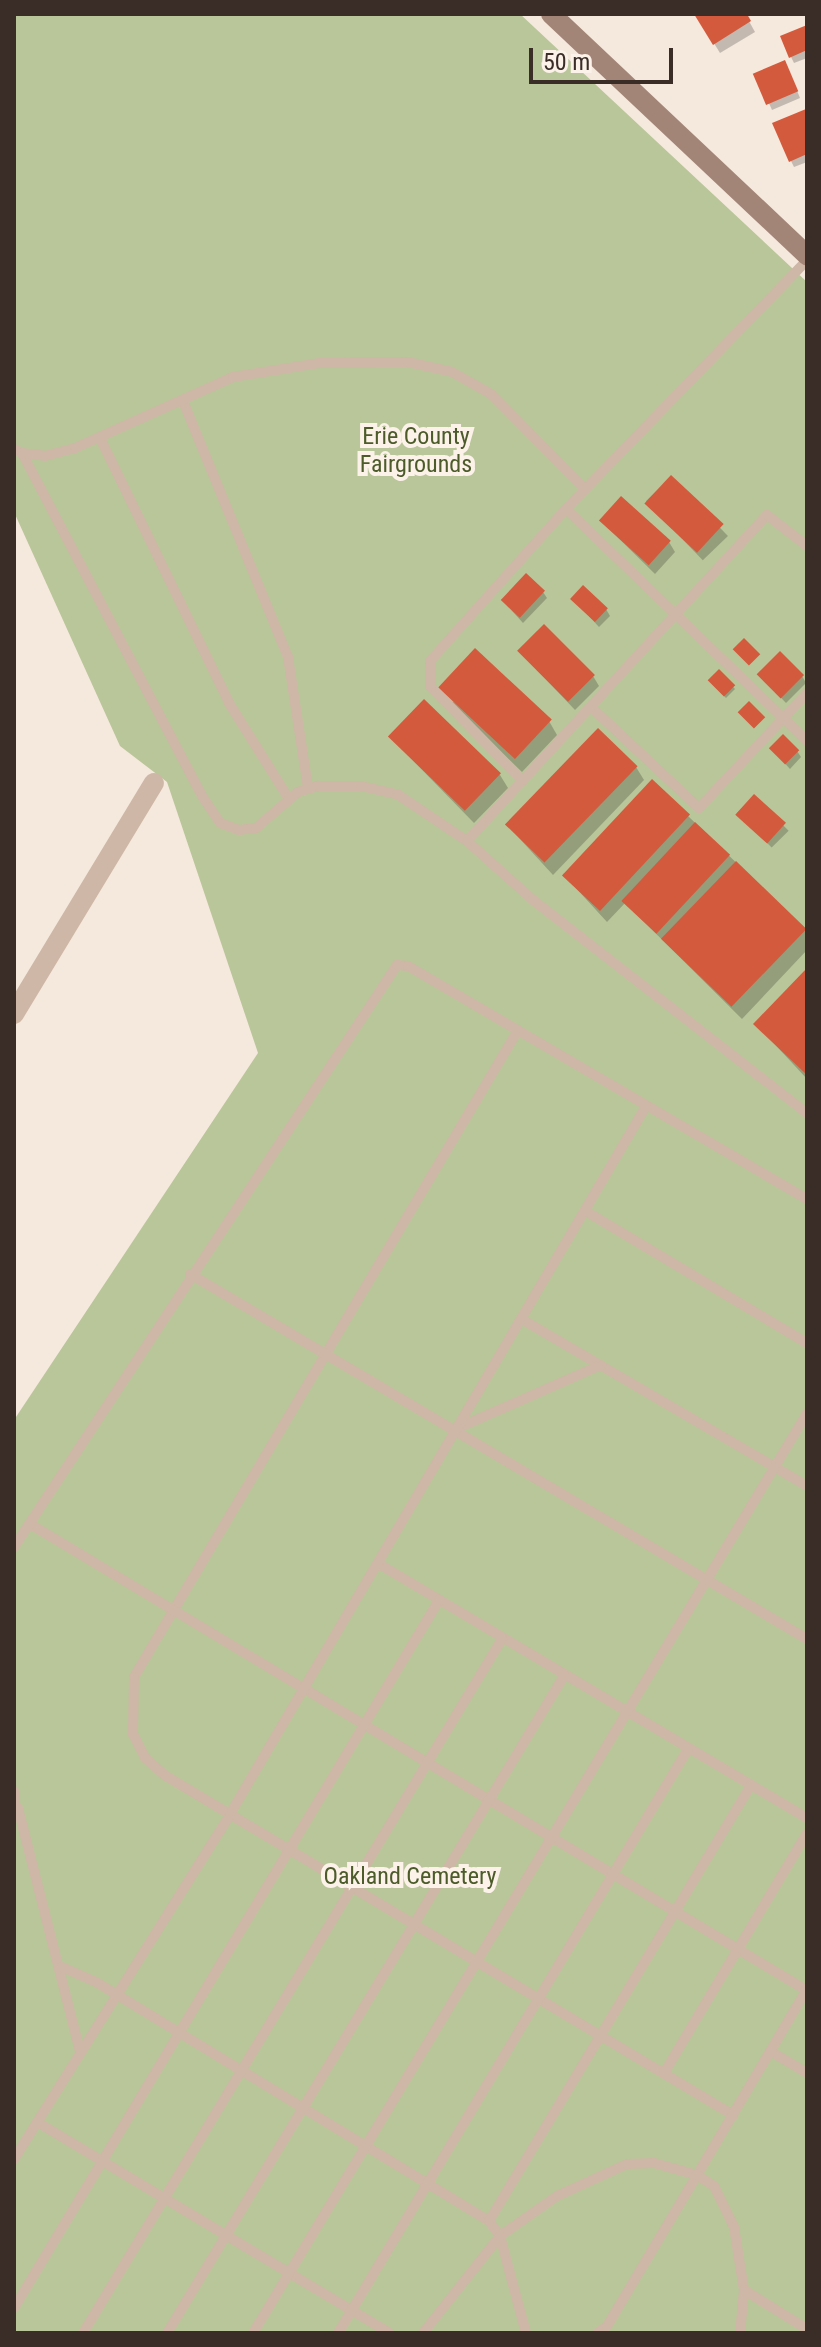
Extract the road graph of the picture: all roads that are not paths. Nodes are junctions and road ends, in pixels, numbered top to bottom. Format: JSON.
{"nodes":[{"id":1,"x":551,"y":14,"type":"edge"},
{"id":2,"x":807,"y":257,"type":"edge"},
{"id":3,"x":183,"y":401,"type":"junction"},
{"id":4,"x":100,"y":438,"type":"junction"},
{"id":5,"x":18,"y":451,"type":"edge"},
{"id":6,"x":585,"y":489,"type":"junction"},
{"id":7,"x":566,"y":509,"type":"junction"},
{"id":8,"x":805,"y":541,"type":"edge"},
{"id":9,"x":676,"y":615,"type":"junction"},
{"id":10,"x":807,"y":693,"type":"edge"},
{"id":11,"x":591,"y":707,"type":"junction"},
{"id":12,"x":783,"y":718,"type":"junction"},
{"id":13,"x":807,"y":741,"type":"edge"},
{"id":14,"x":523,"y":781,"type":"junction"},
{"id":15,"x":154,"y":783,"type":"dead end"},
{"id":16,"x":308,"y":787,"type":"junction"},
{"id":17,"x":289,"y":799,"type":"junction"},
{"id":18,"x":467,"y":841,"type":"junction"},
{"id":19,"x":14,"y":1014,"type":"edge"},
{"id":20,"x":518,"y":1030,"type":"junction"},
{"id":21,"x":646,"y":1106,"type":"junction"},
{"id":22,"x":807,"y":1113,"type":"edge"},
{"id":23,"x":807,"y":1199,"type":"edge"},
{"id":24,"x":587,"y":1212,"type":"junction"},
{"id":25,"x":190,"y":1274,"type":"junction"},
{"id":26,"x":523,"y":1320,"type":"junction"},
{"id":27,"x":807,"y":1343,"type":"edge"},
{"id":28,"x":326,"y":1352,"type":"junction"},
{"id":29,"x":601,"y":1365,"type":"junction"},
{"id":30,"x":807,"y":1413,"type":"edge"},
{"id":31,"x":456,"y":1429,"type":"junction"},
{"id":32,"x":774,"y":1467,"type":"junction"},
{"id":33,"x":807,"y":1486,"type":"edge"},
{"id":34,"x":30,"y":1524,"type":"junction"},
{"id":35,"x":14,"y":1547,"type":"edge"},
{"id":36,"x":379,"y":1564,"type":"junction"},
{"id":37,"x":708,"y":1580,"type":"junction"},
{"id":38,"x":439,"y":1600,"type":"junction"},
{"id":39,"x":172,"y":1609,"type":"junction"},
{"id":40,"x":502,"y":1639,"type":"junction"},
{"id":41,"x":807,"y":1639,"type":"edge"},
{"id":42,"x":564,"y":1676,"type":"junction"},
{"id":43,"x":306,"y":1687,"type":"junction"},
{"id":44,"x":626,"y":1714,"type":"junction"},
{"id":45,"x":365,"y":1724,"type":"junction"},
{"id":46,"x":688,"y":1749,"type":"junction"},
{"id":47,"x":427,"y":1762,"type":"junction"},
{"id":48,"x":751,"y":1785,"type":"junction"},
{"id":49,"x":14,"y":1791,"type":"edge"},
{"id":50,"x":488,"y":1799,"type":"junction"},
{"id":51,"x":16,"y":1811,"type":"edge"},
{"id":52,"x":230,"y":1814,"type":"junction"},
{"id":53,"x":807,"y":1818,"type":"edge"},
{"id":54,"x":807,"y":1833,"type":"edge"},
{"id":55,"x":552,"y":1836,"type":"junction"},
{"id":56,"x":291,"y":1850,"type":"junction"},
{"id":57,"x":613,"y":1873,"type":"junction"},
{"id":58,"x":352,"y":1885,"type":"junction"},
{"id":59,"x":675,"y":1911,"type":"junction"},
{"id":60,"x":413,"y":1923,"type":"junction"},
{"id":61,"x":738,"y":1950,"type":"junction"},
{"id":62,"x":477,"y":1961,"type":"junction"},
{"id":63,"x":62,"y":1967,"type":"junction"},
{"id":64,"x":806,"y":1990,"type":"edge"},
{"id":65,"x":115,"y":1997,"type":"junction"},
{"id":66,"x":538,"y":1998,"type":"junction"},
{"id":67,"x":180,"y":2035,"type":"junction"},
{"id":68,"x":601,"y":2036,"type":"junction"},
{"id":69,"x":770,"y":2051,"type":"junction"},
{"id":70,"x":80,"y":2052,"type":"junction"},
{"id":71,"x":240,"y":2072,"type":"junction"},
{"id":72,"x":664,"y":2073,"type":"junction"},
{"id":73,"x":807,"y":2073,"type":"edge"},
{"id":74,"x":301,"y":2108,"type":"junction"},
{"id":75,"x":733,"y":2115,"type":"junction"},
{"id":76,"x":37,"y":2122,"type":"junction"},
{"id":77,"x":364,"y":2147,"type":"junction"},
{"id":78,"x":14,"y":2159,"type":"edge"},
{"id":79,"x":103,"y":2162,"type":"junction"},
{"id":80,"x":697,"y":2175,"type":"junction"},
{"id":81,"x":427,"y":2184,"type":"junction"},
{"id":82,"x":165,"y":2198,"type":"junction"},
{"id":83,"x":489,"y":2221,"type":"junction"},
{"id":84,"x":225,"y":2236,"type":"junction"},
{"id":85,"x":500,"y":2236,"type":"junction"},
{"id":86,"x":289,"y":2273,"type":"junction"},
{"id":87,"x":744,"y":2290,"type":"junction"},
{"id":88,"x":14,"y":2308,"type":"edge"},
{"id":89,"x":352,"y":2310,"type":"junction"},
{"id":90,"x":807,"y":2329,"type":"edge"},
{"id":91,"x":603,"y":2331,"type":"edge"},
{"id":92,"x":83,"y":2333,"type":"edge"},
{"id":93,"x":167,"y":2333,"type":"edge"},
{"id":94,"x":253,"y":2333,"type":"edge"},
{"id":95,"x":338,"y":2333,"type":"edge"},
{"id":96,"x":390,"y":2333,"type":"edge"},
{"id":97,"x":423,"y":2333,"type":"edge"},
{"id":98,"x":526,"y":2333,"type":"edge"},
{"id":99,"x":740,"y":2333,"type":"edge"}],
"edges":[{"from":1,"to":2,"type":"main road"},
{"from":2,"to":6,"type":"lane"},
{"from":3,"to":4,"type":"lane"},
{"from":3,"to":6,"type":"lane"},
{"from":3,"to":16,"type":"lane"},
{"from":4,"to":5,"type":"lane"},
{"from":4,"to":17,"type":"lane"},
{"from":5,"to":17,"type":"lane"},
{"from":6,"to":7,"type":"lane"},
{"from":7,"to":9,"type":"lane"},
{"from":7,"to":14,"type":"lane"},
{"from":8,"to":9,"type":"lane"},
{"from":9,"to":11,"type":"lane"},
{"from":9,"to":12,"type":"lane"},
{"from":10,"to":12,"type":"lane"},
{"from":11,"to":12,"type":"lane"},
{"from":11,"to":14,"type":"lane"},
{"from":12,"to":13,"type":"lane"},
{"from":14,"to":18,"type":"lane"},
{"from":15,"to":19,"type":"street"},
{"from":16,"to":17,"type":"lane"},
{"from":16,"to":18,"type":"lane"},
{"from":18,"to":22,"type":"lane"},
{"from":20,"to":21,"type":"lane"},
{"from":20,"to":25,"type":"lane"},
{"from":20,"to":28,"type":"lane"},
{"from":21,"to":23,"type":"lane"},
{"from":21,"to":24,"type":"lane"},
{"from":24,"to":26,"type":"lane"},
{"from":24,"to":27,"type":"lane"},
{"from":25,"to":28,"type":"lane"},
{"from":25,"to":34,"type":"lane"},
{"from":26,"to":29,"type":"lane"},
{"from":26,"to":31,"type":"lane"},
{"from":28,"to":31,"type":"lane"},
{"from":28,"to":39,"type":"lane"},
{"from":29,"to":31,"type":"lane"},
{"from":29,"to":32,"type":"lane"},
{"from":30,"to":32,"type":"lane"},
{"from":31,"to":36,"type":"lane"},
{"from":31,"to":37,"type":"lane"},
{"from":32,"to":33,"type":"lane"},
{"from":32,"to":37,"type":"lane"},
{"from":34,"to":35,"type":"lane"},
{"from":34,"to":39,"type":"lane"},
{"from":36,"to":38,"type":"lane"},
{"from":36,"to":43,"type":"lane"},
{"from":37,"to":41,"type":"lane"},
{"from":37,"to":44,"type":"lane"},
{"from":38,"to":40,"type":"lane"},
{"from":38,"to":45,"type":"lane"},
{"from":39,"to":43,"type":"lane"},
{"from":39,"to":52,"type":"lane"},
{"from":40,"to":42,"type":"lane"},
{"from":40,"to":47,"type":"lane"},
{"from":42,"to":44,"type":"lane"},
{"from":42,"to":50,"type":"lane"},
{"from":43,"to":45,"type":"lane"},
{"from":43,"to":52,"type":"lane"},
{"from":44,"to":46,"type":"lane"},
{"from":44,"to":55,"type":"lane"},
{"from":45,"to":47,"type":"lane"},
{"from":45,"to":56,"type":"lane"},
{"from":46,"to":48,"type":"lane"},
{"from":46,"to":57,"type":"lane"},
{"from":47,"to":50,"type":"lane"},
{"from":47,"to":58,"type":"lane"},
{"from":48,"to":53,"type":"lane"},
{"from":48,"to":59,"type":"lane"},
{"from":49,"to":51,"type":"lane"},
{"from":50,"to":55,"type":"lane"},
{"from":50,"to":60,"type":"lane"},
{"from":51,"to":63,"type":"lane"},
{"from":52,"to":56,"type":"lane"},
{"from":52,"to":65,"type":"lane"},
{"from":54,"to":61,"type":"lane"},
{"from":55,"to":57,"type":"lane"},
{"from":55,"to":62,"type":"lane"},
{"from":56,"to":58,"type":"lane"},
{"from":56,"to":67,"type":"lane"},
{"from":57,"to":59,"type":"lane"},
{"from":57,"to":66,"type":"lane"},
{"from":58,"to":60,"type":"lane"},
{"from":58,"to":71,"type":"lane"},
{"from":59,"to":61,"type":"lane"},
{"from":59,"to":68,"type":"lane"},
{"from":60,"to":62,"type":"lane"},
{"from":60,"to":74,"type":"lane"},
{"from":61,"to":64,"type":"lane"},
{"from":61,"to":72,"type":"lane"},
{"from":62,"to":66,"type":"lane"},
{"from":62,"to":77,"type":"lane"},
{"from":63,"to":65,"type":"lane"},
{"from":63,"to":70,"type":"lane"},
{"from":64,"to":69,"type":"lane"},
{"from":65,"to":67,"type":"lane"},
{"from":65,"to":70,"type":"lane"},
{"from":66,"to":68,"type":"lane"},
{"from":66,"to":81,"type":"lane"},
{"from":67,"to":71,"type":"lane"},
{"from":67,"to":79,"type":"lane"},
{"from":68,"to":72,"type":"lane"},
{"from":68,"to":83,"type":"lane"},
{"from":69,"to":73,"type":"lane"},
{"from":69,"to":75,"type":"lane"},
{"from":70,"to":76,"type":"lane"},
{"from":71,"to":74,"type":"lane"},
{"from":71,"to":82,"type":"lane"},
{"from":72,"to":75,"type":"lane"},
{"from":74,"to":77,"type":"lane"},
{"from":74,"to":84,"type":"lane"},
{"from":75,"to":80,"type":"lane"},
{"from":76,"to":78,"type":"lane"},
{"from":76,"to":79,"type":"lane"},
{"from":77,"to":81,"type":"lane"},
{"from":77,"to":86,"type":"lane"},
{"from":79,"to":82,"type":"lane"},
{"from":79,"to":88,"type":"lane"},
{"from":80,"to":85,"type":"lane"},
{"from":80,"to":87,"type":"lane"},
{"from":80,"to":91,"type":"lane"},
{"from":81,"to":83,"type":"lane"},
{"from":81,"to":89,"type":"lane"},
{"from":82,"to":84,"type":"lane"},
{"from":82,"to":92,"type":"lane"},
{"from":83,"to":85,"type":"lane"},
{"from":84,"to":86,"type":"lane"},
{"from":84,"to":93,"type":"lane"},
{"from":85,"to":97,"type":"lane"},
{"from":85,"to":98,"type":"lane"},
{"from":86,"to":89,"type":"lane"},
{"from":86,"to":94,"type":"lane"},
{"from":87,"to":90,"type":"lane"},
{"from":87,"to":99,"type":"lane"},
{"from":89,"to":95,"type":"lane"},
{"from":89,"to":96,"type":"lane"}]}
